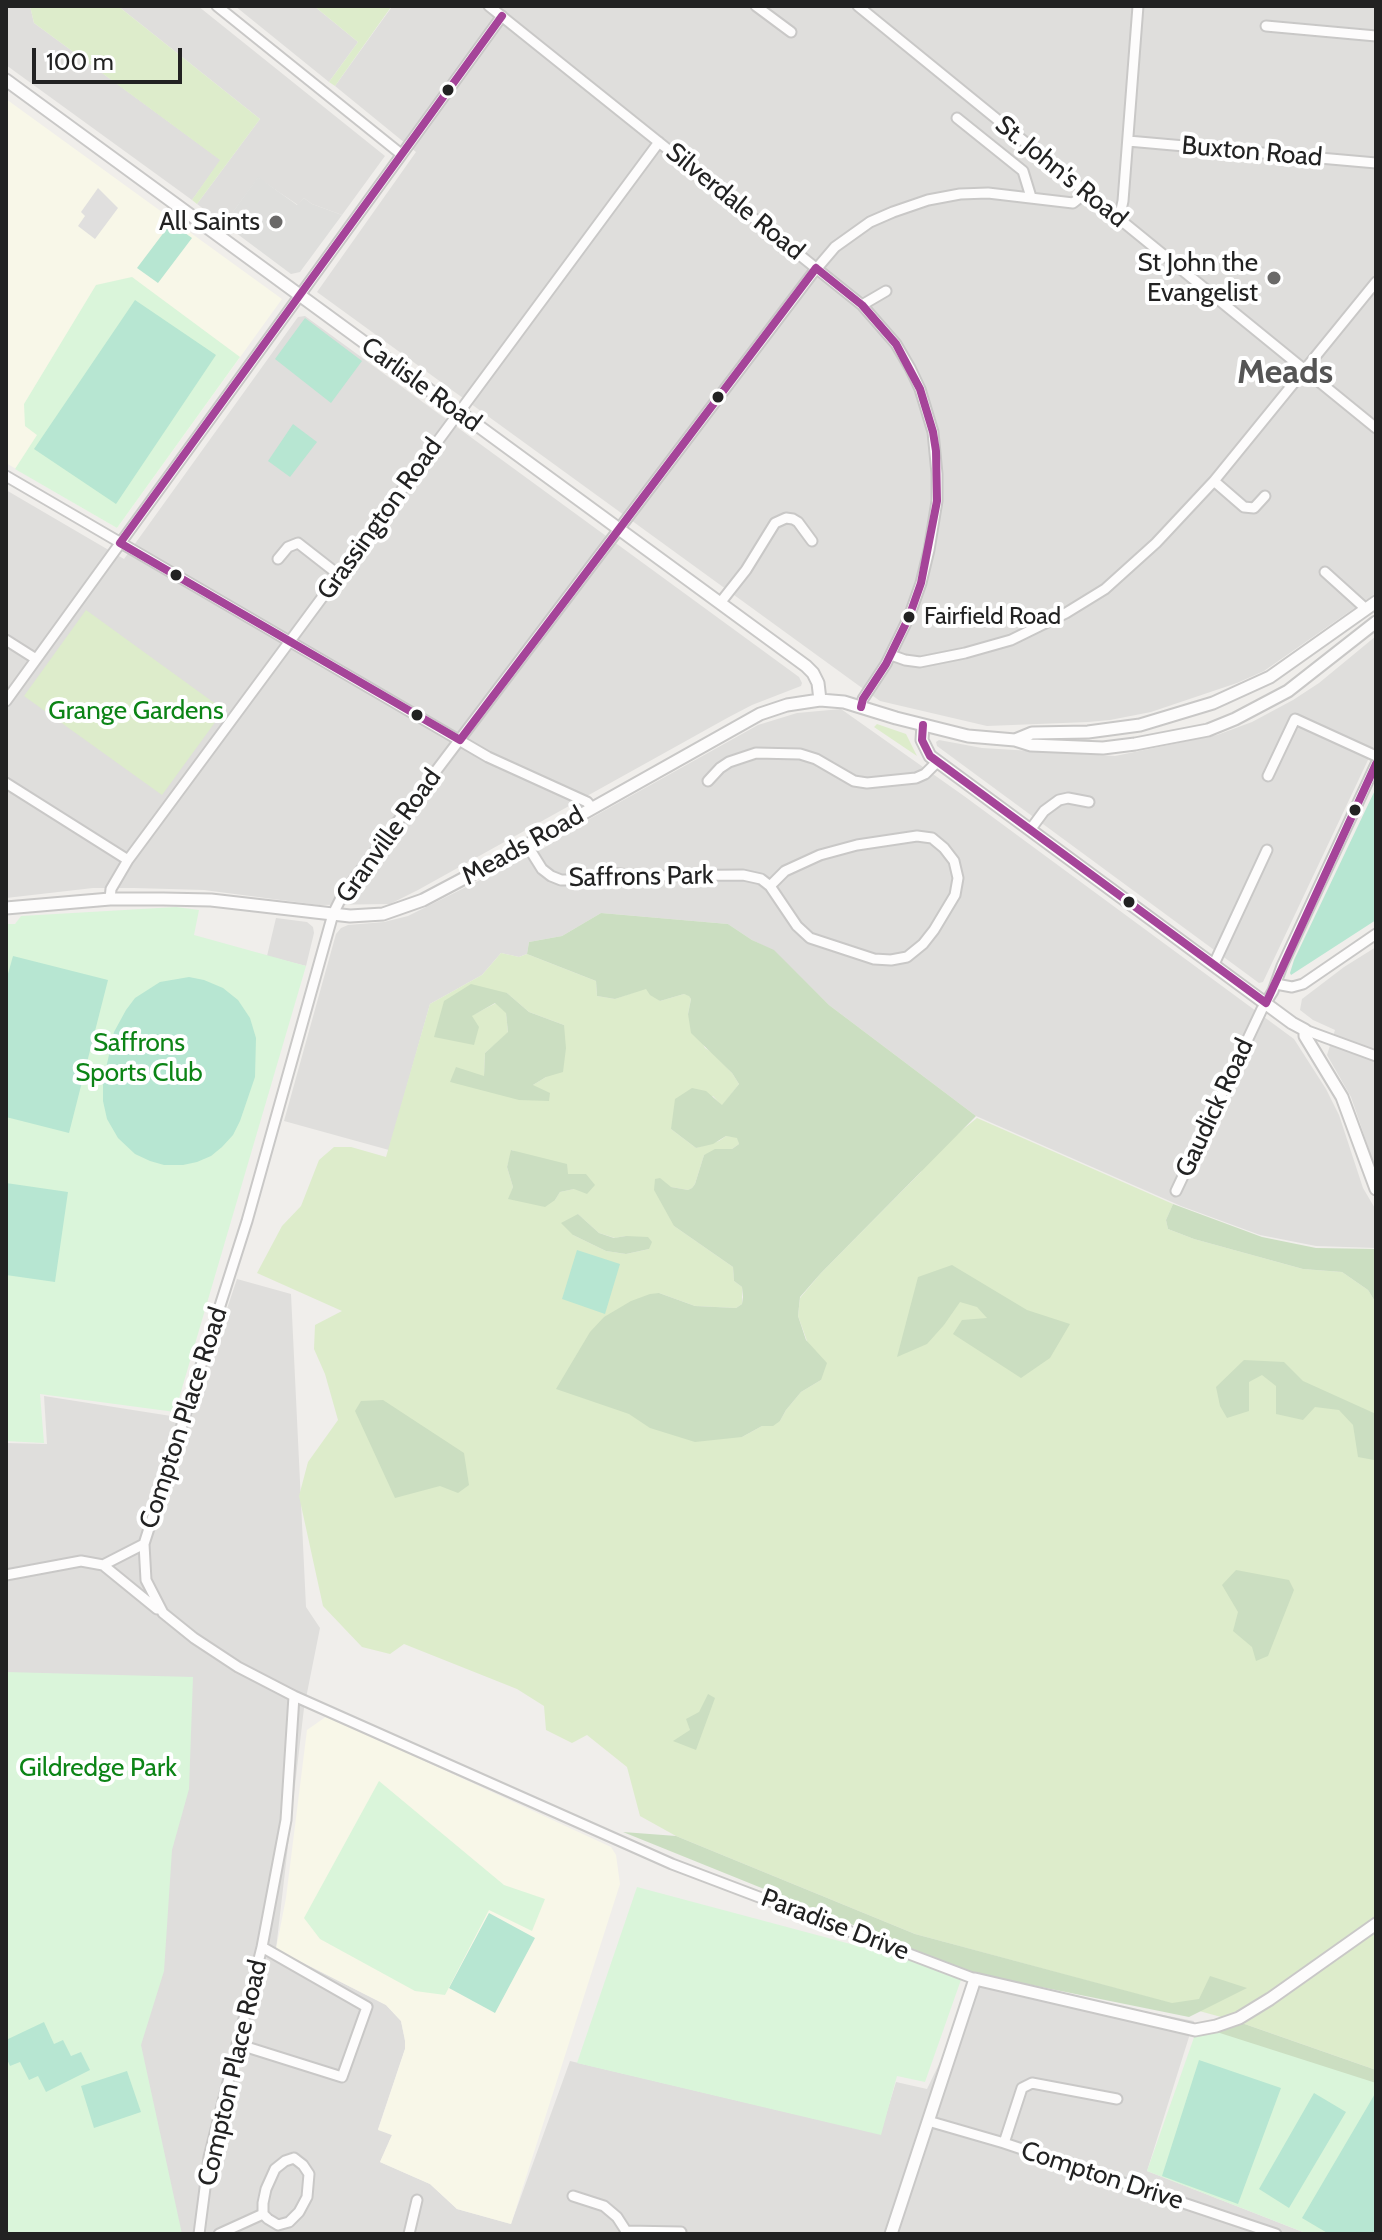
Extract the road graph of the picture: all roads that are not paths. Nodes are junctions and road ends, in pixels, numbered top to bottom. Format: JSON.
{"nodes":[{"id":1,"x":217,"y":6,"type":"edge"},
{"id":2,"x":489,"y":6,"type":"edge"},
{"id":3,"x":756,"y":6,"type":"edge"},
{"id":4,"x":858,"y":6,"type":"edge"},
{"id":5,"x":1138,"y":6,"type":"edge"},
{"id":6,"x":502,"y":16,"type":"junction"},
{"id":7,"x":1266,"y":26,"type":"dead end"},
{"id":8,"x":791,"y":32,"type":"dead end"},
{"id":9,"x":1376,"y":36,"type":"edge"},
{"id":10,"x":6,"y":80,"type":"edge"},
{"id":11,"x":957,"y":118,"type":"dead end"},
{"id":12,"x":1128,"y":141,"type":"junction"},
{"id":13,"x":659,"y":142,"type":"junction"},
{"id":14,"x":401,"y":154,"type":"junction"},
{"id":15,"x":1376,"y":163,"type":"edge"},
{"id":16,"x":1087,"y":192,"type":"junction"},
{"id":17,"x":1031,"y":197,"type":"junction"},
{"id":18,"x":1116,"y":216,"type":"junction"},
{"id":19,"x":816,"y":268,"type":"junction"},
{"id":20,"x":1376,"y":282,"type":"edge"},
{"id":21,"x":886,"y":291,"type":"dead end"},
{"id":22,"x":299,"y":296,"type":"junction"},
{"id":23,"x":862,"y":305,"type":"junction"},
{"id":24,"x":1305,"y":369,"type":"junction"},
{"id":25,"x":459,"y":413,"type":"junction"},
{"id":26,"x":1376,"y":428,"type":"edge"},
{"id":27,"x":6,"y":476,"type":"edge"},
{"id":28,"x":1214,"y":481,"type":"junction"},
{"id":29,"x":1265,"y":496,"type":"dead end"},
{"id":30,"x":620,"y":530,"type":"junction"},
{"id":31,"x":812,"y":541,"type":"dead end"},
{"id":32,"x":120,"y":543,"type":"junction"},
{"id":33,"x":278,"y":559,"type":"dead end"},
{"id":34,"x":1325,"y":572,"type":"dead end"},
{"id":35,"x":339,"y":575,"type":"junction"},
{"id":36,"x":720,"y":603,"type":"junction"},
{"id":37,"x":1371,"y":606,"type":"edge"},
{"id":38,"x":1376,"y":622,"type":"edge"},
{"id":39,"x":6,"y":640,"type":"edge"},
{"id":40,"x":290,"y":642,"type":"junction"},
{"id":41,"x":891,"y":655,"type":"junction"},
{"id":42,"x":36,"y":659,"type":"junction"},
{"id":43,"x":820,"y":700,"type":"junction"},
{"id":44,"x":6,"y":701,"type":"edge"},
{"id":45,"x":861,"y":707,"type":"junction"},
{"id":46,"x":923,"y":725,"type":"junction"},
{"id":47,"x":460,"y":740,"type":"junction"},
{"id":48,"x":1015,"y":740,"type":"junction"},
{"id":49,"x":1376,"y":756,"type":"edge"},
{"id":50,"x":937,"y":762,"type":"junction"},
{"id":51,"x":1376,"y":764,"type":"edge"},
{"id":52,"x":1268,"y":776,"type":"dead end"},
{"id":53,"x":708,"y":781,"type":"dead end"},
{"id":54,"x":6,"y":783,"type":"edge"},
{"id":55,"x":1089,"y":802,"type":"dead end"},
{"id":56,"x":592,"y":808,"type":"junction"},
{"id":57,"x":1030,"y":830,"type":"junction"},
{"id":58,"x":527,"y":845,"type":"junction"},
{"id":59,"x":1267,"y":850,"type":"dead end"},
{"id":60,"x":128,"y":860,"type":"junction"},
{"id":61,"x":770,"y":886,"type":"junction"},
{"id":62,"x":110,"y":899,"type":"junction"},
{"id":63,"x":6,"y":908,"type":"edge"},
{"id":64,"x":333,"y":914,"type":"junction"},
{"id":65,"x":1376,"y":934,"type":"edge"},
{"id":66,"x":1214,"y":964,"type":"junction"},
{"id":67,"x":1276,"y":984,"type":"junction"},
{"id":68,"x":1266,"y":1003,"type":"junction"},
{"id":69,"x":1305,"y":1030,"type":"junction"},
{"id":70,"x":1376,"y":1056,"type":"edge"},
{"id":71,"x":1376,"y":1189,"type":"edge"},
{"id":72,"x":1176,"y":1191,"type":"dead end"},
{"id":73,"x":144,"y":1544,"type":"junction"},
{"id":74,"x":103,"y":1565,"type":"junction"},
{"id":75,"x":6,"y":1575,"type":"edge"},
{"id":76,"x":163,"y":1613,"type":"junction"},
{"id":77,"x":294,"y":1696,"type":"junction"},
{"id":78,"x":1376,"y":1924,"type":"edge"},
{"id":79,"x":262,"y":1947,"type":"junction"},
{"id":80,"x":975,"y":1979,"type":"junction"},
{"id":81,"x":237,"y":2044,"type":"junction"},
{"id":82,"x":1117,"y":2099,"type":"dead end"},
{"id":83,"x":928,"y":2121,"type":"junction"},
{"id":84,"x":1004,"y":2143,"type":"junction"},
{"id":85,"x":573,"y":2196,"type":"dead end"},
{"id":86,"x":417,"y":2200,"type":"dead end"},
{"id":87,"x":263,"y":2214,"type":"junction"},
{"id":88,"x":407,"y":2226,"type":"edge"},
{"id":89,"x":625,"y":2232,"type":"edge"},
{"id":90,"x":681,"y":2232,"type":"dead end"},
{"id":91,"x":199,"y":2234,"type":"edge"},
{"id":92,"x":219,"y":2234,"type":"edge"},
{"id":93,"x":891,"y":2234,"type":"edge"},
{"id":94,"x":1276,"y":2234,"type":"edge"}],
"edges":[{"from":1,"to":14,"type":"street"},
{"from":2,"to":6,"type":"street","name":"Silverdale Road"},
{"from":3,"to":8,"type":"street"},
{"from":4,"to":16,"type":"street","name":"St. John's Road"},
{"from":5,"to":12,"type":"street"},
{"from":6,"to":13,"type":"street","name":"Silverdale Road"},
{"from":6,"to":14,"type":"street"},
{"from":7,"to":9,"type":"street"},
{"from":10,"to":22,"type":"street","name":"Carlisle Road"},
{"from":11,"to":17,"type":"street"},
{"from":12,"to":15,"type":"street","name":"Buxton Road"},
{"from":12,"to":18,"type":"street"},
{"from":13,"to":19,"type":"street","name":"Silverdale Road"},
{"from":13,"to":25,"type":"street","name":"Grassington Road"},
{"from":14,"to":22,"type":"street"},
{"from":16,"to":17,"type":"street","name":"Granville Road"},
{"from":16,"to":18,"type":"street","name":"St. John's Road"},
{"from":17,"to":19,"type":"street","name":"Granville Road"},
{"from":18,"to":24,"type":"street","name":"St. John's Road"},
{"from":19,"to":23,"type":"street","name":"Silverdale Road"},
{"from":19,"to":30,"type":"street","name":"Granville Road"},
{"from":20,"to":24,"type":"street"},
{"from":21,"to":23,"type":"street"},
{"from":22,"to":25,"type":"street","name":"Carlisle Road"},
{"from":22,"to":32,"type":"street"},
{"from":23,"to":41,"type":"street","name":"Silverdale Road"},
{"from":24,"to":26,"type":"street","name":"St. John's Road"},
{"from":24,"to":28,"type":"street"},
{"from":25,"to":30,"type":"street","name":"Carlisle Road"},
{"from":25,"to":35,"type":"street","name":"Grassington Road"},
{"from":27,"to":32,"type":"street"},
{"from":28,"to":29,"type":"street"},
{"from":28,"to":41,"type":"street"},
{"from":30,"to":36,"type":"street","name":"Carlisle Road"},
{"from":30,"to":47,"type":"street","name":"Granville Road"},
{"from":31,"to":36,"type":"street"},
{"from":32,"to":40,"type":"street"},
{"from":32,"to":42,"type":"street"},
{"from":33,"to":35,"type":"street"},
{"from":34,"to":37,"type":"street"},
{"from":35,"to":40,"type":"street","name":"Grassington Road"},
{"from":36,"to":43,"type":"street","name":"Carlisle Road"},
{"from":37,"to":48,"type":"street","name":"Meads Road"},
{"from":38,"to":48,"type":"street","name":"Meads Road"},
{"from":39,"to":42,"type":"street"},
{"from":40,"to":47,"type":"street"},
{"from":40,"to":60,"type":"street","name":"Grassington Road"},
{"from":41,"to":45,"type":"street","name":"Silverdale Road"},
{"from":42,"to":44,"type":"street"},
{"from":43,"to":45,"type":"street","name":"Meads Road"},
{"from":43,"to":56,"type":"street","name":"Meads Road"},
{"from":45,"to":46,"type":"street","name":"Meads Road"},
{"from":46,"to":48,"type":"street","name":"Meads Road"},
{"from":46,"to":50,"type":"street"},
{"from":47,"to":56,"type":"street"},
{"from":47,"to":64,"type":"street","name":"Granville Road"},
{"from":49,"to":52,"type":"street"},
{"from":50,"to":53,"type":"street"},
{"from":50,"to":57,"type":"street"},
{"from":51,"to":67,"type":"street","name":"Gaudick Road"},
{"from":54,"to":60,"type":"street"},
{"from":55,"to":57,"type":"street"},
{"from":56,"to":58,"type":"street","name":"Meads Road"},
{"from":57,"to":66,"type":"street"},
{"from":58,"to":61,"type":"street","name":"Saffrons Park"},
{"from":58,"to":64,"type":"street","name":"Meads Road"},
{"from":59,"to":66,"type":"street"},
{"from":60,"to":62,"type":"street","name":"Grassington Road"},
{"from":61,"to":61,"type":"street"},
{"from":62,"to":63,"type":"street","name":"Meads Road"},
{"from":62,"to":64,"type":"street","name":"Meads Road"},
{"from":64,"to":73,"type":"street","name":"Compton Place Road"},
{"from":65,"to":67,"type":"street"},
{"from":66,"to":68,"type":"street"},
{"from":67,"to":68,"type":"street","name":"Gaudick Road"},
{"from":68,"to":69,"type":"street"},
{"from":68,"to":72,"type":"street","name":"Gaudick Road"},
{"from":69,"to":70,"type":"street"},
{"from":69,"to":71,"type":"street"},
{"from":73,"to":74,"type":"street"},
{"from":73,"to":76,"type":"street","name":"Compton Place Road"},
{"from":74,"to":75,"type":"street"},
{"from":74,"to":76,"type":"street"},
{"from":76,"to":77,"type":"street","name":"Compton Place Road"},
{"from":77,"to":79,"type":"street","name":"Compton Place Road"},
{"from":77,"to":80,"type":"street","name":"Paradise Drive"},
{"from":78,"to":80,"type":"street","name":"Paradise Drive"},
{"from":79,"to":81,"type":"street","name":"Compton Place Road"},
{"from":79,"to":81,"type":"street"},
{"from":80,"to":83,"type":"street"},
{"from":81,"to":91,"type":"street","name":"Compton Place Road"},
{"from":82,"to":84,"type":"street"},
{"from":83,"to":84,"type":"street","name":"Compton Drive"},
{"from":83,"to":93,"type":"street"},
{"from":84,"to":94,"type":"street","name":"Compton Drive"},
{"from":85,"to":89,"type":"street"},
{"from":86,"to":88,"type":"street"},
{"from":87,"to":87,"type":"street"},
{"from":87,"to":92,"type":"street"},
{"from":89,"to":90,"type":"street"}]}
